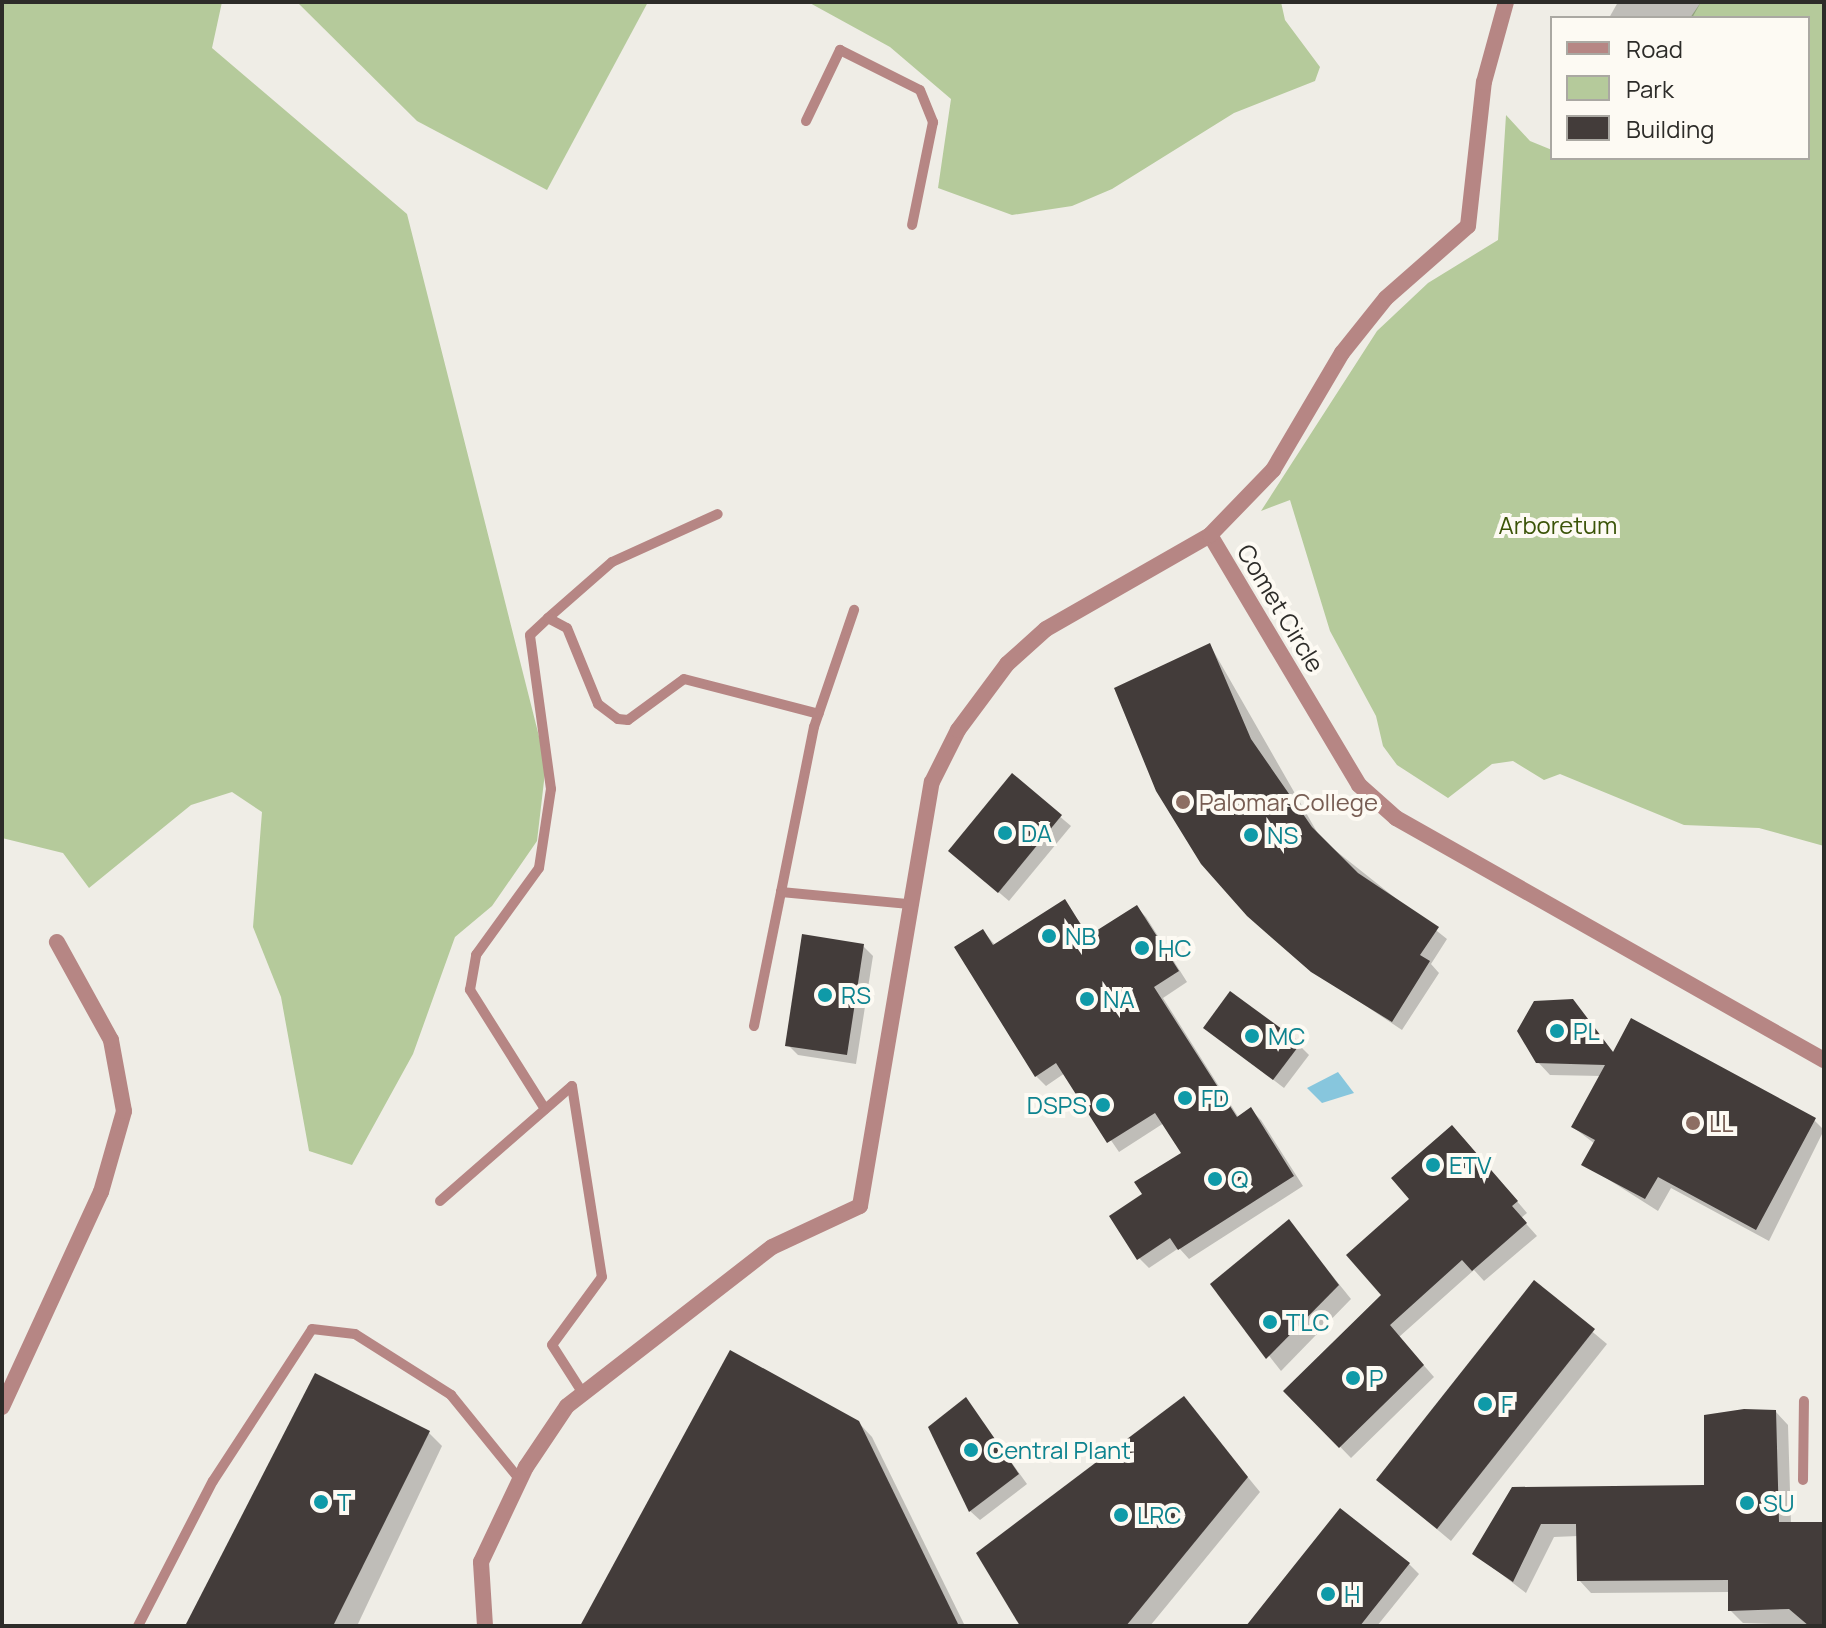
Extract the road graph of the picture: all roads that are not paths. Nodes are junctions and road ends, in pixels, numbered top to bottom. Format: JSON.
{"nodes":[{"id":1,"x":1506,"y":2,"type":"edge"},
{"id":2,"x":806,"y":121,"type":"dead end"},
{"id":3,"x":912,"y":225,"type":"dead end"},
{"id":4,"x":718,"y":514,"type":"dead end"},
{"id":5,"x":1210,"y":535,"type":"junction"},
{"id":6,"x":854,"y":610,"type":"dead end"},
{"id":7,"x":548,"y":618,"type":"junction"},
{"id":8,"x":819,"y":714,"type":"junction"},
{"id":9,"x":781,"y":892,"type":"junction"},
{"id":10,"x":909,"y":904,"type":"junction"},
{"id":11,"x":57,"y":942,"type":"dead end"},
{"id":12,"x":754,"y":1026,"type":"dead end"},
{"id":13,"x":1824,"y":1060,"type":"edge"},
{"id":14,"x":545,"y":1109,"type":"junction"},
{"id":15,"x":440,"y":1201,"type":"dead end"},
{"id":16,"x":582,"y":1392,"type":"junction"},
{"id":17,"x":1804,"y":1401,"type":"dead end"},
{"id":18,"x":2,"y":1407,"type":"edge"},
{"id":19,"x":520,"y":1480,"type":"junction"},
{"id":20,"x":1803,"y":1480,"type":"dead end"},
{"id":21,"x":138,"y":1626,"type":"edge"},
{"id":22,"x":485,"y":1626,"type":"edge"}],
"edges":[{"from":1,"to":5,"type":"street","name":"Comet Circle"},
{"from":2,"to":3,"type":"lane"},
{"from":4,"to":7,"type":"lane"},
{"from":5,"to":10,"type":"street"},
{"from":5,"to":13,"type":"street","name":"Comet Circle"},
{"from":6,"to":8,"type":"lane"},
{"from":7,"to":8,"type":"lane"},
{"from":7,"to":14,"type":"lane"},
{"from":8,"to":9,"type":"lane"},
{"from":9,"to":10,"type":"lane"},
{"from":9,"to":12,"type":"lane"},
{"from":10,"to":16,"type":"street"},
{"from":11,"to":18,"type":"street"},
{"from":14,"to":15,"type":"lane"},
{"from":14,"to":16,"type":"lane"},
{"from":16,"to":19,"type":"street"},
{"from":17,"to":20,"type":"lane"},
{"from":19,"to":21,"type":"lane"},
{"from":19,"to":22,"type":"street"}]}
